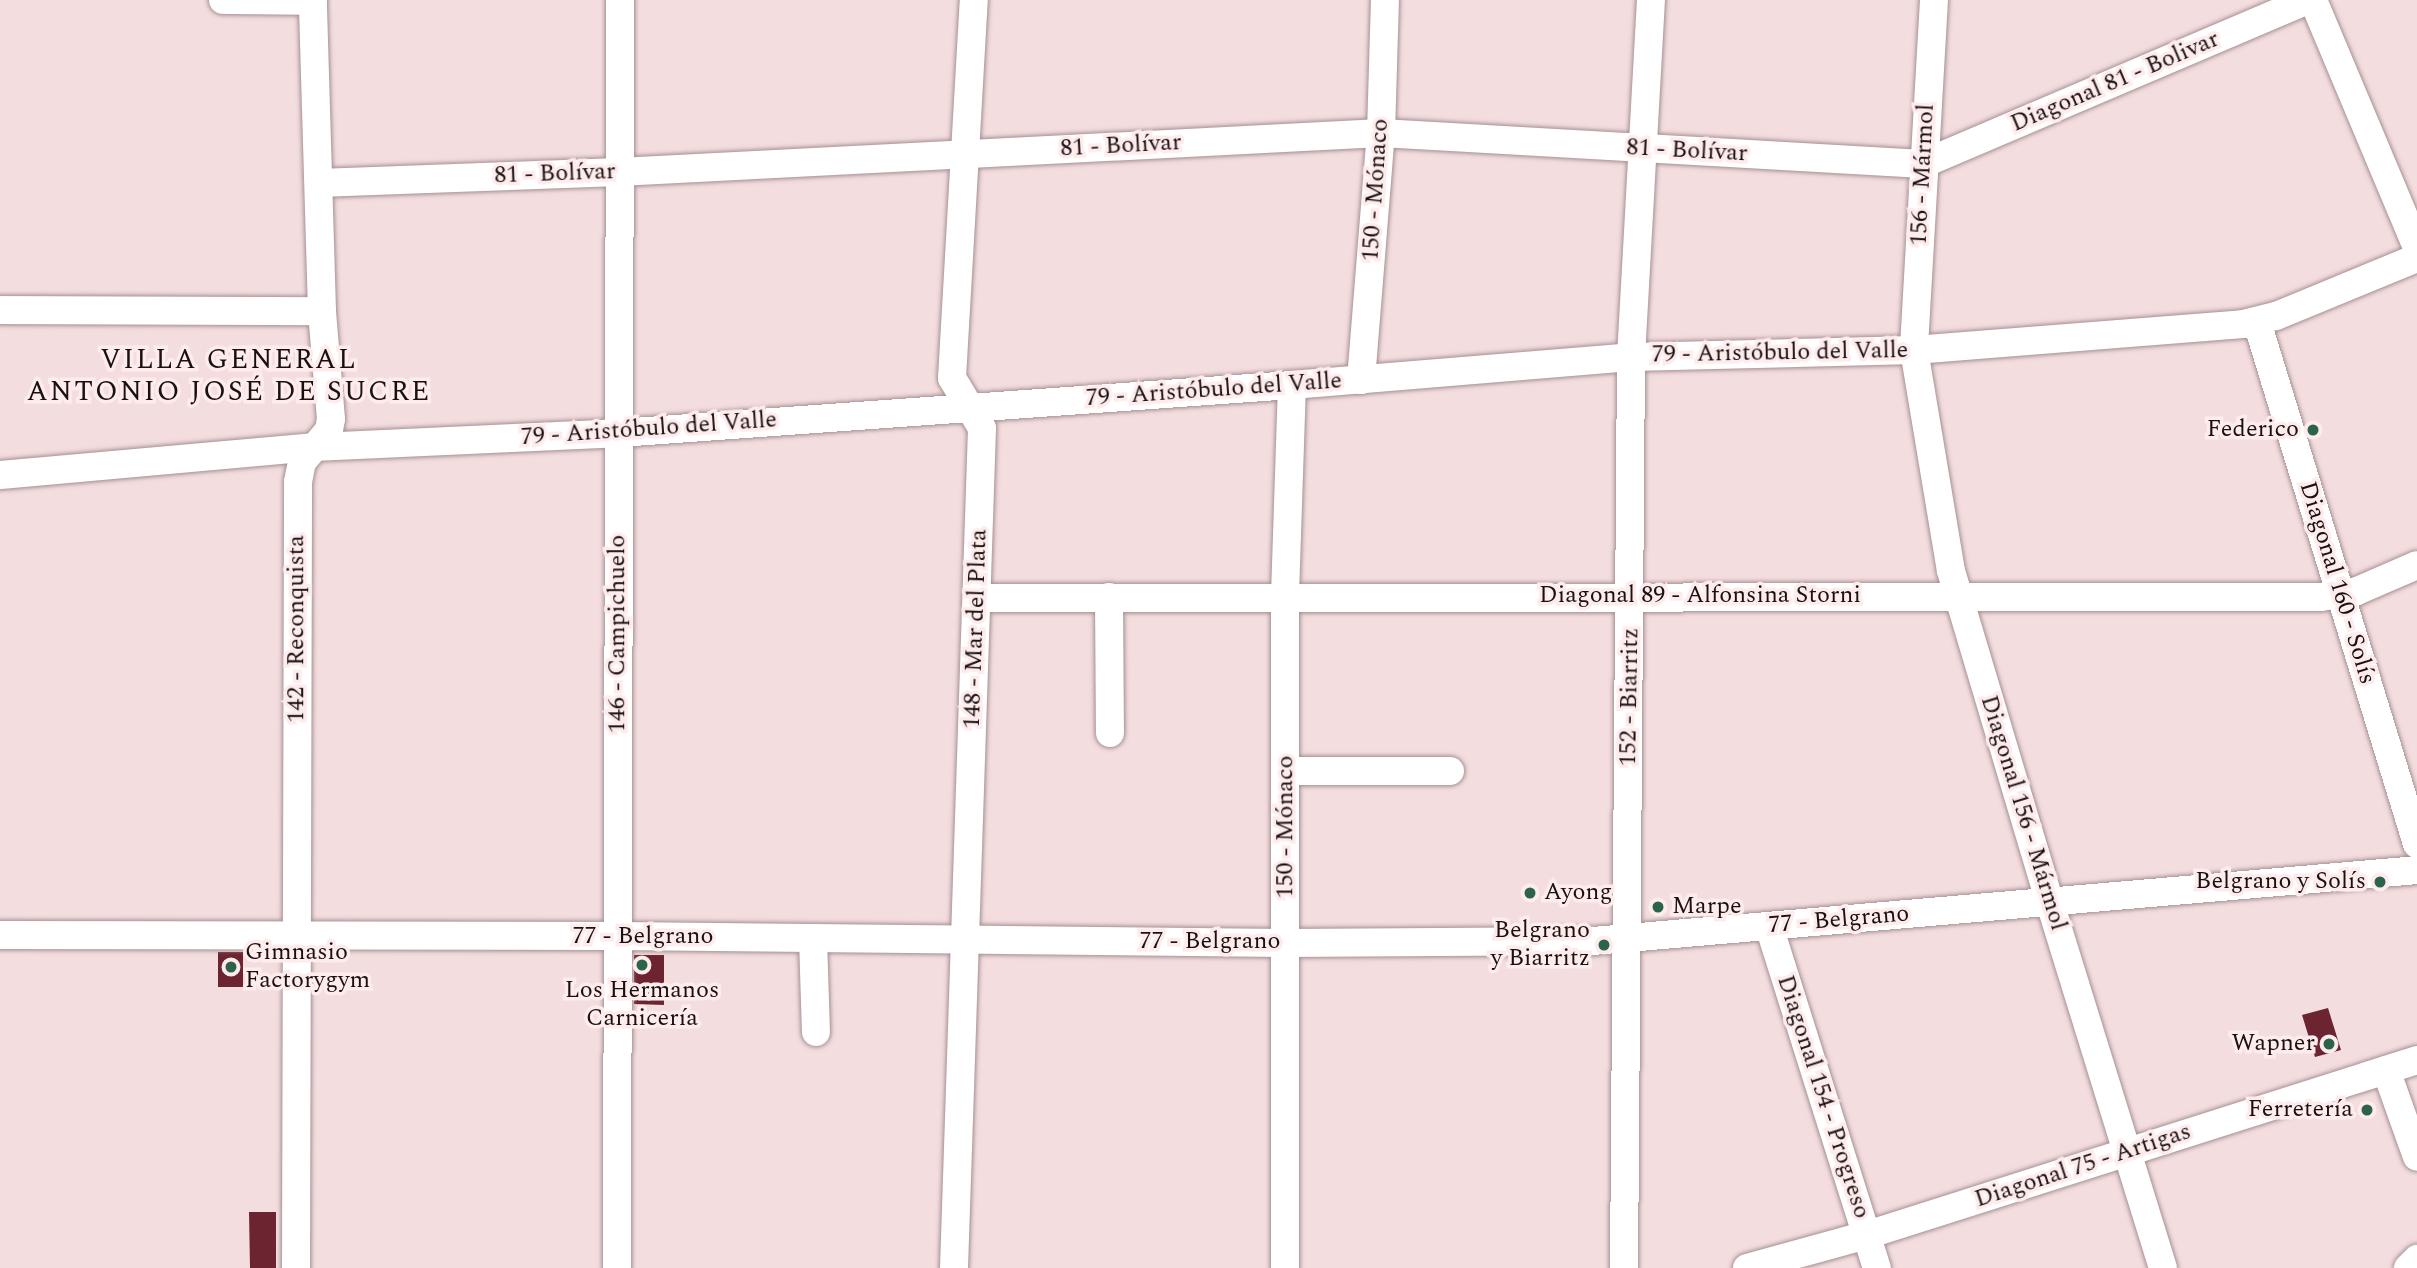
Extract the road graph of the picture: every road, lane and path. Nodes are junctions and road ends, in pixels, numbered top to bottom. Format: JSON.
{"nodes":[{"id":1,"x":223,"y":0,"type":"edge"},
{"id":2,"x":620,"y":0,"type":"edge"},
{"id":3,"x":974,"y":0,"type":"edge"},
{"id":4,"x":1385,"y":0,"type":"edge"},
{"id":5,"x":1651,"y":0,"type":"edge"},
{"id":6,"x":1934,"y":0,"type":"edge"},
{"id":7,"x":2307,"y":0,"type":"edge"},
{"id":8,"x":2312,"y":0,"type":"edge"},
{"id":9,"x":313,"y":1,"type":"edge"},
{"id":10,"x":1381,"y":133,"type":"junction"},
{"id":11,"x":1643,"y":148,"type":"junction"},
{"id":12,"x":965,"y":153,"type":"junction"},
{"id":13,"x":1923,"y":164,"type":"junction"},
{"id":14,"x":619,"y":172,"type":"junction"},
{"id":15,"x":319,"y":183,"type":"junction"},
{"id":16,"x":2417,"y":247,"type":"edge"},
{"id":17,"x":2417,"y":258,"type":"edge"},
{"id":18,"x":0,"y":310,"type":"edge"},
{"id":19,"x":322,"y":312,"type":"junction"},
{"id":20,"x":2257,"y":322,"type":"junction"},
{"id":21,"x":1914,"y":351,"type":"junction"},
{"id":22,"x":1631,"y":357,"type":"junction"},
{"id":23,"x":1361,"y":380,"type":"junction"},
{"id":24,"x":1292,"y":385,"type":"junction"},
{"id":25,"x":970,"y":407,"type":"junction"},
{"id":26,"x":620,"y":433,"type":"junction"},
{"id":27,"x":316,"y":447,"type":"junction"},
{"id":28,"x":0,"y":475,"type":"edge"},
{"id":29,"x":2417,"y":565,"type":"edge"},
{"id":30,"x":1285,"y":595,"type":"junction"},
{"id":31,"x":2340,"y":595,"type":"junction"},
{"id":32,"x":1631,"y":596,"type":"junction"},
{"id":33,"x":1109,"y":597,"type":"junction"},
{"id":34,"x":977,"y":598,"type":"junction"},
{"id":35,"x":1958,"y":598,"type":"junction"},
{"id":36,"x":1110,"y":733,"type":"dead end"},
{"id":37,"x":1286,"y":771,"type":"junction"},
{"id":38,"x":1450,"y":771,"type":"dead end"},
{"id":39,"x":2417,"y":844,"type":"edge"},
{"id":40,"x":2417,"y":870,"type":"edge"},
{"id":41,"x":2050,"y":903,"type":"junction"},
{"id":42,"x":1769,"y":926,"type":"junction"},
{"id":43,"x":0,"y":935,"type":"edge"},
{"id":44,"x":617,"y":936,"type":"junction"},
{"id":45,"x":297,"y":937,"type":"junction"},
{"id":46,"x":813,"y":938,"type":"junction"},
{"id":47,"x":1628,"y":939,"type":"junction"},
{"id":48,"x":966,"y":942,"type":"junction"},
{"id":49,"x":1285,"y":943,"type":"junction"},
{"id":50,"x":816,"y":1032,"type":"dead end"},
{"id":51,"x":2417,"y":1060,"type":"edge"},
{"id":52,"x":2385,"y":1070,"type":"junction"},
{"id":53,"x":2126,"y":1152,"type":"junction"},
{"id":54,"x":2417,"y":1157,"type":"edge"},
{"id":55,"x":1867,"y":1235,"type":"junction"},
{"id":56,"x":2417,"y":1259,"type":"edge"},
{"id":57,"x":296,"y":1268,"type":"edge"},
{"id":58,"x":617,"y":1268,"type":"edge"},
{"id":59,"x":954,"y":1268,"type":"edge"},
{"id":60,"x":1285,"y":1268,"type":"edge"},
{"id":61,"x":1624,"y":1268,"type":"edge"},
{"id":62,"x":1747,"y":1268,"type":"edge"},
{"id":63,"x":1877,"y":1268,"type":"edge"},
{"id":64,"x":2163,"y":1268,"type":"edge"},
{"id":65,"x":2408,"y":1268,"type":"edge"}],
"edges":[{"from":1,"to":9,"type":"street"},
{"from":2,"to":14,"type":"street","name":"146 - Campichuelo"},
{"from":3,"to":12,"type":"street","name":"148 - Mar del Plata"},
{"from":4,"to":10,"type":"street","name":"150 - Mónaco"},
{"from":5,"to":11,"type":"street","name":"152 - Biarritz"},
{"from":6,"to":13,"type":"street","name":"156 - Mármol"},
{"from":7,"to":13,"type":"street","name":"Diagonal 81 - Bolivar"},
{"from":8,"to":16,"type":"street"},
{"from":9,"to":15,"type":"street","name":"142 - Reconquista"},
{"from":10,"to":11,"type":"street","name":"81 - Bolívar"},
{"from":10,"to":12,"type":"street","name":"81 - Bolívar"},
{"from":10,"to":23,"type":"street","name":"150 - Mónaco"},
{"from":11,"to":13,"type":"street","name":"81 - Bolívar"},
{"from":11,"to":22,"type":"street","name":"152 - Biarritz"},
{"from":12,"to":14,"type":"street","name":"81 - Bolívar"},
{"from":12,"to":25,"type":"street","name":"148 - Mar del Plata"},
{"from":13,"to":21,"type":"street","name":"156 - Mármol"},
{"from":14,"to":15,"type":"street","name":"81 - Bolívar"},
{"from":14,"to":26,"type":"street","name":"146 - Campichuelo"},
{"from":15,"to":19,"type":"street","name":"142 - Reconquista"},
{"from":17,"to":20,"type":"street","name":"79 - Aristóbulo del Valle"},
{"from":18,"to":19,"type":"street"},
{"from":19,"to":27,"type":"street","name":"142 - Reconquista"},
{"from":20,"to":21,"type":"street","name":"79 - Aristóbulo del Valle"},
{"from":20,"to":31,"type":"street","name":"Diagonal 160 - Solís"},
{"from":21,"to":22,"type":"street","name":"79 - Aristóbulo del Valle"},
{"from":21,"to":35,"type":"street","name":"Diagonal 156 - Mármol"},
{"from":22,"to":23,"type":"street","name":"79 - Aristóbulo del Valle"},
{"from":22,"to":32,"type":"street","name":"152 - Biarritz"},
{"from":23,"to":24,"type":"street","name":"79 - Aristóbulo del Valle"},
{"from":24,"to":25,"type":"street","name":"79 - Aristóbulo del Valle"},
{"from":24,"to":30,"type":"street","name":"150 - Mónaco"},
{"from":25,"to":26,"type":"street","name":"79 - Aristóbulo del Valle"},
{"from":25,"to":34,"type":"street","name":"148 - Mar del Plata"},
{"from":26,"to":27,"type":"street","name":"79 - Aristóbulo del Valle"},
{"from":26,"to":44,"type":"street","name":"146 - Campichuelo"},
{"from":27,"to":28,"type":"street","name":"79 - Aristóbulo del Valle"},
{"from":27,"to":45,"type":"street","name":"142 - Reconquista"},
{"from":29,"to":31,"type":"street","name":"Diagonal 89 - Alfonsina Storni"},
{"from":30,"to":32,"type":"street","name":"Diagonal 89 - Alfonsina Storni"},
{"from":30,"to":33,"type":"street","name":"Diagonal 89 - Alfonsina Storni"},
{"from":30,"to":37,"type":"street","name":"150 - Mónaco"},
{"from":31,"to":35,"type":"street","name":"Diagonal 89 - Alfonsina Storni"},
{"from":31,"to":39,"type":"street","name":"Diagonal 160 - Solís"},
{"from":32,"to":35,"type":"street","name":"Diagonal 89 - Alfonsina Storni"},
{"from":32,"to":47,"type":"street","name":"152 - Biarritz"},
{"from":33,"to":34,"type":"street","name":"Diagonal 89 - Alfonsina Storni"},
{"from":33,"to":36,"type":"street"},
{"from":34,"to":48,"type":"street","name":"148 - Mar del Plata"},
{"from":35,"to":41,"type":"street","name":"Diagonal 156 - Mármol"},
{"from":37,"to":38,"type":"street"},
{"from":37,"to":49,"type":"street","name":"150 - Mónaco"},
{"from":40,"to":41,"type":"street","name":"77 - Belgrano"},
{"from":41,"to":42,"type":"street","name":"77 - Belgrano"},
{"from":41,"to":53,"type":"street","name":"Diagonal 156 - Mármol"},
{"from":42,"to":47,"type":"street","name":"77 - Belgrano"},
{"from":42,"to":55,"type":"street","name":"Diagonal 154 - Progreso"},
{"from":43,"to":45,"type":"street","name":"77 - Belgrano"},
{"from":44,"to":45,"type":"street","name":"77 - Belgrano"},
{"from":44,"to":46,"type":"street","name":"77 - Belgrano"},
{"from":44,"to":58,"type":"street","name":"146 - Campichuelo"},
{"from":45,"to":57,"type":"street","name":"142 - Reconquista"},
{"from":46,"to":48,"type":"street","name":"77 - Belgrano"},
{"from":46,"to":50,"type":"street"},
{"from":47,"to":49,"type":"street","name":"77 - Belgrano"},
{"from":47,"to":61,"type":"street","name":"152 - Biarritz"},
{"from":48,"to":49,"type":"street","name":"77 - Belgrano"},
{"from":48,"to":59,"type":"street","name":"148 - Mar del Plata"},
{"from":49,"to":60,"type":"street","name":"150 - Mónaco"},
{"from":51,"to":52,"type":"street","name":"Diagonal 75 - Artigas"},
{"from":52,"to":53,"type":"street","name":"Diagonal 75 - Artigas"},
{"from":52,"to":54,"type":"street"},
{"from":53,"to":55,"type":"street","name":"Diagonal 75 - Artigas"},
{"from":53,"to":64,"type":"street","name":"Diagonal 156 - Mármol"},
{"from":55,"to":62,"type":"street","name":"Diagonal 75 - Artigas"},
{"from":55,"to":63,"type":"street","name":"Diagonal 154 - Progreso"},
{"from":56,"to":65,"type":"street"}]}
